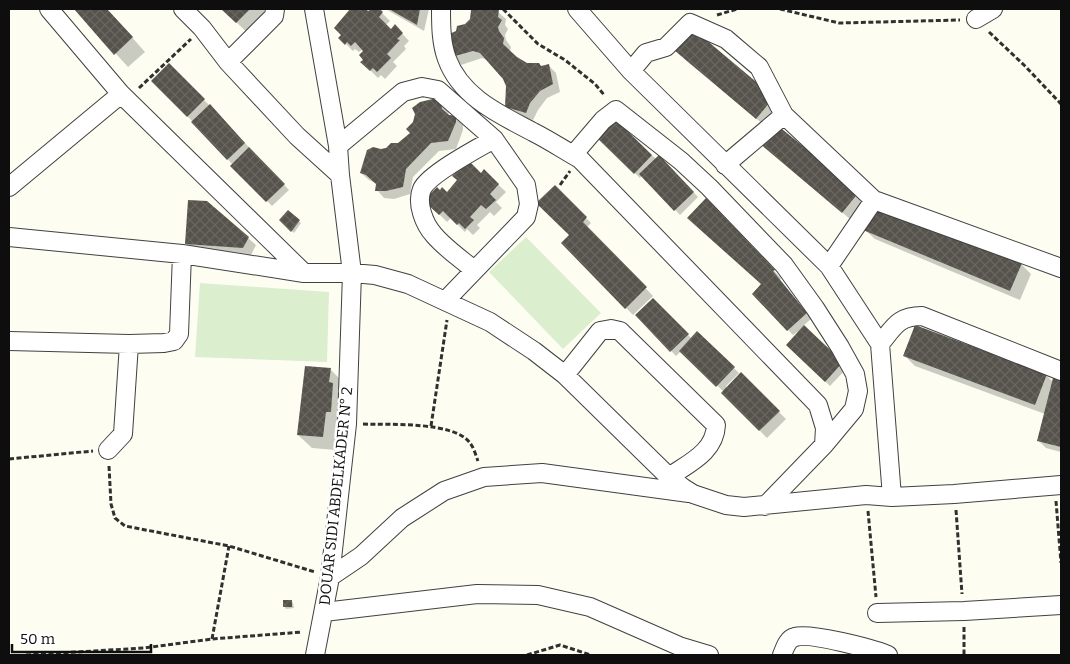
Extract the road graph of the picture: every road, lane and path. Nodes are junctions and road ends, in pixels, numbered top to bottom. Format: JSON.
{"nodes":[{"id":1,"x":49,"y":9,"type":"edge"},
{"id":2,"x":182,"y":9,"type":"edge"},
{"id":3,"x":275,"y":9,"type":"edge"},
{"id":4,"x":314,"y":9,"type":"edge"},
{"id":5,"x":442,"y":9,"type":"edge"},
{"id":6,"x":504,"y":9,"type":"edge"},
{"id":7,"x":577,"y":9,"type":"edge"},
{"id":8,"x":780,"y":9,"type":"edge"},
{"id":9,"x":994,"y":9,"type":"edge"},
{"id":10,"x":976,"y":19,"type":"junction"},
{"id":11,"x":202,"y":28,"type":"junction"},
{"id":12,"x":228,"y":62,"type":"junction"},
{"id":13,"x":630,"y":71,"type":"junction"},
{"id":14,"x":124,"y":97,"type":"junction"},
{"id":15,"x":1061,"y":104,"type":"edge"},
{"id":16,"x":616,"y":110,"type":"junction"},
{"id":17,"x":784,"y":115,"type":"junction"},
{"id":18,"x":494,"y":139,"type":"junction"},
{"id":19,"x":338,"y":146,"type":"junction"},
{"id":20,"x":573,"y":155,"type":"junction"},
{"id":21,"x":725,"y":165,"type":"junction"},
{"id":22,"x":340,"y":175,"type":"junction"},
{"id":23,"x":9,"y":187,"type":"edge"},
{"id":24,"x":874,"y":200,"type":"junction"},
{"id":25,"x":9,"y":237,"type":"edge"},
{"id":26,"x":182,"y":254,"type":"junction"},
{"id":27,"x":829,"y":266,"type":"junction"},
{"id":28,"x":1061,"y":268,"type":"edge"},
{"id":29,"x":474,"y":270,"type":"junction"},
{"id":30,"x":304,"y":273,"type":"junction"},
{"id":31,"x":352,"y":273,"type":"junction"},
{"id":32,"x":446,"y":309,"type":"junction"},
{"id":33,"x":9,"y":340,"type":"edge"},
{"id":34,"x":129,"y":344,"type":"junction"},
{"id":35,"x":880,"y":344,"type":"junction"},
{"id":36,"x":1061,"y":371,"type":"edge"},
{"id":37,"x":565,"y":375,"type":"junction"},
{"id":38,"x":347,"y":424,"type":"junction"},
{"id":39,"x":430,"y":426,"type":"junction"},
{"id":40,"x":824,"y":445,"type":"junction"},
{"id":41,"x":108,"y":450,"type":"junction"},
{"id":42,"x":9,"y":459,"type":"edge"},
{"id":43,"x":484,"y":477,"type":"junction"},
{"id":44,"x":669,"y":478,"type":"junction"},
{"id":45,"x":1058,"y":485,"type":"edge"},
{"id":46,"x":693,"y":494,"type":"junction"},
{"id":47,"x":954,"y":494,"type":"junction"},
{"id":48,"x":866,"y":495,"type":"junction"},
{"id":49,"x":892,"y":497,"type":"junction"},
{"id":50,"x":764,"y":506,"type":"junction"},
{"id":51,"x":229,"y":546,"type":"junction"},
{"id":52,"x":1061,"y":563,"type":"edge"},
{"id":53,"x":330,"y":577,"type":"junction"},
{"id":54,"x":1061,"y":605,"type":"edge"},
{"id":55,"x":964,"y":611,"type":"junction"},
{"id":56,"x":324,"y":612,"type":"junction"},
{"id":57,"x":877,"y":613,"type":"joint"},
{"id":58,"x":320,"y":631,"type":"junction"},
{"id":59,"x":212,"y":639,"type":"junction"},
{"id":60,"x":26,"y":655,"type":"edge"},
{"id":61,"x":315,"y":655,"type":"edge"},
{"id":62,"x":527,"y":655,"type":"edge"},
{"id":63,"x":591,"y":655,"type":"edge"},
{"id":64,"x":709,"y":655,"type":"edge"},
{"id":65,"x":782,"y":655,"type":"edge"},
{"id":66,"x":888,"y":655,"type":"edge"},
{"id":67,"x":964,"y":655,"type":"edge"}],
"edges":[{"from":1,"to":14,"type":"street"},
{"from":2,"to":11,"type":"street"},
{"from":3,"to":12,"type":"street"},
{"from":4,"to":19,"type":"street","name":"DOUAR SIDI ABDELKADER N° 2"},
{"from":5,"to":20,"type":"street"},
{"from":6,"to":16,"type":"path"},
{"from":7,"to":13,"type":"street"},
{"from":8,"to":10,"type":"path"},
{"from":9,"to":10,"type":"street"},
{"from":10,"to":15,"type":"path"},
{"from":11,"to":12,"type":"street"},
{"from":11,"to":14,"type":"path"},
{"from":12,"to":22,"type":"street"},
{"from":13,"to":17,"type":"street"},
{"from":13,"to":21,"type":"street"},
{"from":14,"to":23,"type":"street"},
{"from":14,"to":30,"type":"street"},
{"from":16,"to":20,"type":"street"},
{"from":16,"to":40,"type":"street"},
{"from":17,"to":21,"type":"street"},
{"from":17,"to":24,"type":"street"},
{"from":18,"to":19,"type":"street"},
{"from":18,"to":29,"type":"street"},
{"from":18,"to":29,"type":"street"},
{"from":19,"to":22,"type":"street","name":"DOUAR SIDI ABDELKADER N° 2"},
{"from":20,"to":40,"type":"street"},
{"from":21,"to":27,"type":"street"},
{"from":22,"to":31,"type":"street","name":"DOUAR SIDI ABDELKADER N° 2"},
{"from":24,"to":27,"type":"street"},
{"from":24,"to":28,"type":"street"},
{"from":25,"to":26,"type":"street"},
{"from":26,"to":30,"type":"street"},
{"from":26,"to":34,"type":"street"},
{"from":27,"to":35,"type":"street"},
{"from":29,"to":32,"type":"street"},
{"from":30,"to":31,"type":"street"},
{"from":31,"to":32,"type":"street"},
{"from":31,"to":38,"type":"street","name":"DOUAR SIDI ABDELKADER N° 2"},
{"from":32,"to":37,"type":"street"},
{"from":32,"to":39,"type":"path"},
{"from":33,"to":34,"type":"street"},
{"from":34,"to":41,"type":"street"},
{"from":35,"to":36,"type":"street"},
{"from":35,"to":49,"type":"street"},
{"from":37,"to":44,"type":"street"},
{"from":37,"to":44,"type":"street"},
{"from":38,"to":39,"type":"path"},
{"from":38,"to":53,"type":"street","name":"DOUAR SIDI ABDELKADER N° 2"},
{"from":39,"to":43,"type":"path"},
{"from":40,"to":50,"type":"street"},
{"from":41,"to":42,"type":"path"},
{"from":41,"to":51,"type":"path"},
{"from":43,"to":46,"type":"street"},
{"from":43,"to":53,"type":"street"},
{"from":44,"to":46,"type":"street"},
{"from":45,"to":47,"type":"street"},
{"from":45,"to":52,"type":"path"},
{"from":46,"to":50,"type":"street"},
{"from":47,"to":49,"type":"street"},
{"from":47,"to":55,"type":"path"},
{"from":48,"to":49,"type":"street"},
{"from":48,"to":50,"type":"street"},
{"from":48,"to":57,"type":"path"},
{"from":51,"to":53,"type":"path"},
{"from":51,"to":59,"type":"path"},
{"from":53,"to":56,"type":"street","name":"DOUAR SIDI ABDELKADER N° 2"},
{"from":54,"to":55,"type":"street"},
{"from":55,"to":57,"type":"street"},
{"from":55,"to":67,"type":"path"},
{"from":56,"to":58,"type":"street","name":"DOUAR SIDI ABDELKADER N° 2"},
{"from":56,"to":64,"type":"street"},
{"from":58,"to":59,"type":"path"},
{"from":58,"to":61,"type":"street","name":"DOUAR SIDI ABDELKADER N° 2"},
{"from":59,"to":60,"type":"path"},
{"from":62,"to":63,"type":"path"},
{"from":65,"to":66,"type":"street"}]}
